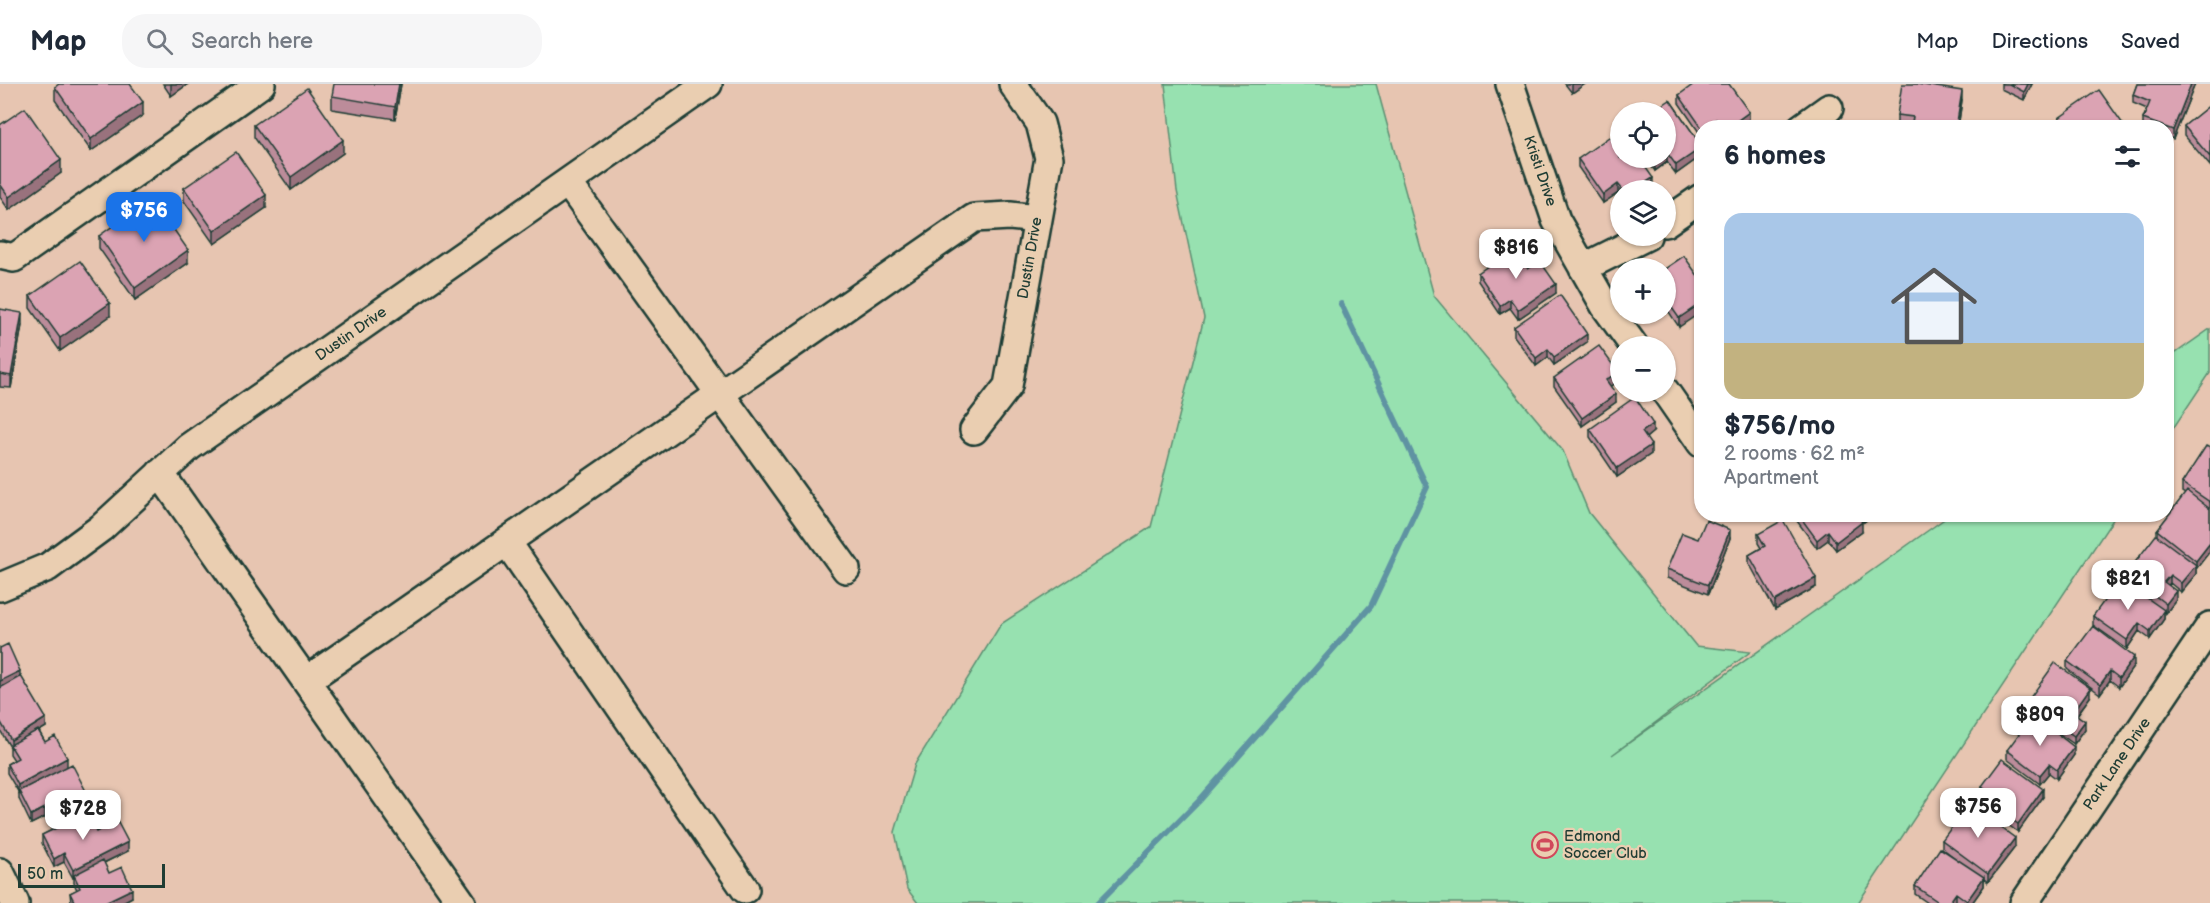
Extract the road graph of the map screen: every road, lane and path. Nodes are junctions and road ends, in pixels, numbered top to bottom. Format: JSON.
{"nodes":[{"id":1,"x":261,"y":84,"type":"edge"},
{"id":2,"x":708,"y":84,"type":"edge"},
{"id":3,"x":1013,"y":84,"type":"edge"},
{"id":4,"x":1509,"y":84,"type":"edge"},
{"id":5,"x":1829,"y":108,"type":"dead end"},
{"id":6,"x":1812,"y":120,"type":"edge"},
{"id":7,"x":568,"y":183,"type":"junction"},
{"id":8,"x":1694,"y":203,"type":"edge"},
{"id":9,"x":1676,"y":215,"type":"edge"},
{"id":10,"x":1037,"y":219,"type":"junction"},
{"id":11,"x":1627,"y":246,"type":"edge"},
{"id":12,"x":0,"y":255,"type":"edge"},
{"id":13,"x":1583,"y":268,"type":"junction"},
{"id":14,"x":1627,"y":336,"type":"edge"},
{"id":15,"x":721,"y":394,"type":"junction"},
{"id":16,"x":1673,"y":402,"type":"edge"},
{"id":17,"x":974,"y":430,"type":"dead end"},
{"id":18,"x":1694,"y":432,"type":"edge"},
{"id":19,"x":160,"y":473,"type":"junction"},
{"id":20,"x":507,"y":542,"type":"junction"},
{"id":21,"x":846,"y":570,"type":"dead end"},
{"id":22,"x":0,"y":587,"type":"edge"},
{"id":23,"x":2210,"y":626,"type":"edge"},
{"id":24,"x":307,"y":680,"type":"junction"},
{"id":25,"x":0,"y":872,"type":"edge"},
{"id":26,"x":745,"y":889,"type":"dead end"},
{"id":27,"x":15,"y":903,"type":"edge"},
{"id":28,"x":462,"y":903,"type":"edge"},
{"id":29,"x":2024,"y":903,"type":"edge"}],
"edges":[{"from":1,"to":12,"type":"street"},
{"from":2,"to":7,"type":"street","name":"Dustin Drive"},
{"from":3,"to":10,"type":"street","name":"Dustin Drive"},
{"from":4,"to":13,"type":"street","name":"Kristi Drive"},
{"from":5,"to":6,"type":"street"},
{"from":7,"to":15,"type":"street"},
{"from":7,"to":19,"type":"street","name":"Dustin Drive"},
{"from":8,"to":9,"type":"street"},
{"from":10,"to":15,"type":"street"},
{"from":10,"to":17,"type":"street","name":"Dustin Drive"},
{"from":11,"to":13,"type":"street"},
{"from":13,"to":14,"type":"street","name":"Kristi Drive"},
{"from":15,"to":20,"type":"street"},
{"from":15,"to":21,"type":"street"},
{"from":16,"to":18,"type":"street"},
{"from":19,"to":22,"type":"street","name":"Dustin Drive"},
{"from":19,"to":24,"type":"street"},
{"from":20,"to":24,"type":"street"},
{"from":20,"to":26,"type":"street"},
{"from":23,"to":29,"type":"street","name":"Park Lane Drive"},
{"from":24,"to":28,"type":"street"},
{"from":25,"to":27,"type":"street"}]}
